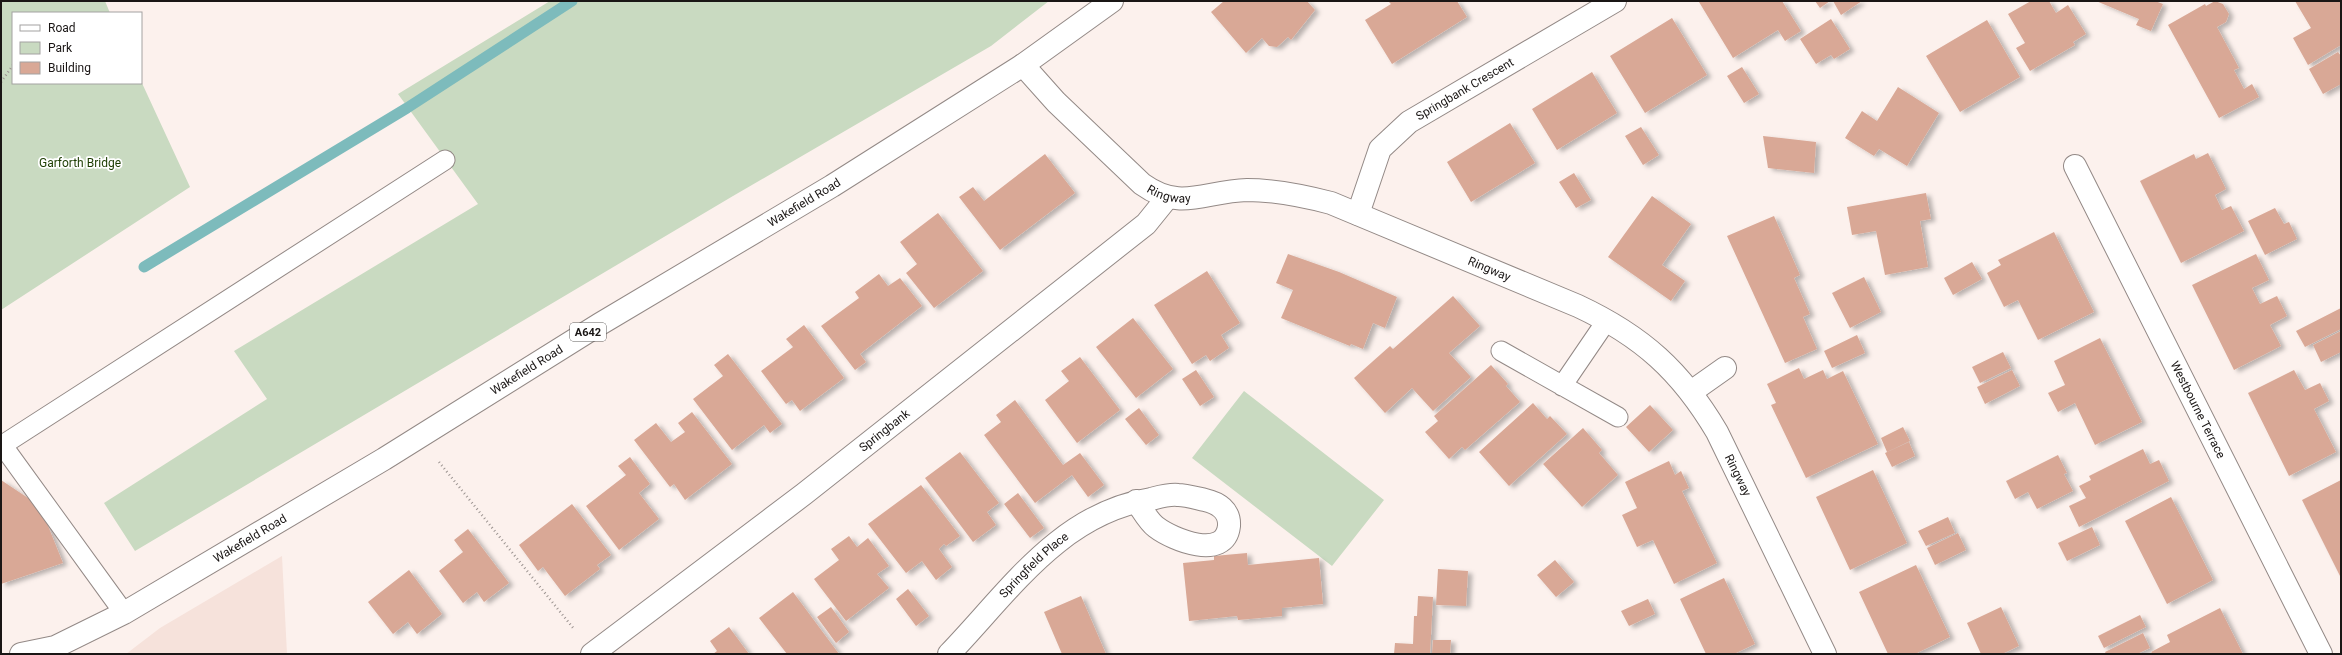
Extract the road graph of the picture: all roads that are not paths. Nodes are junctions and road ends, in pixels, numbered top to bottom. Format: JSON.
{"nodes":[{"id":1,"x":1112,"y":1,"type":"edge"},
{"id":2,"x":1615,"y":1,"type":"edge"},
{"id":3,"x":1023,"y":65,"type":"junction"},
{"id":4,"x":445,"y":160,"type":"dead end"},
{"id":5,"x":2075,"y":166,"type":"dead end"},
{"id":6,"x":1167,"y":198,"type":"junction"},
{"id":7,"x":1358,"y":214,"type":"junction"},
{"id":8,"x":1607,"y":320,"type":"junction"},
{"id":9,"x":1501,"y":351,"type":"dead end"},
{"id":10,"x":1725,"y":368,"type":"dead end"},
{"id":11,"x":1562,"y":386,"type":"junction"},
{"id":12,"x":1691,"y":392,"type":"junction"},
{"id":13,"x":1618,"y":417,"type":"dead end"},
{"id":14,"x":2,"y":446,"type":"edge"},
{"id":15,"x":1136,"y":501,"type":"dead end"},
{"id":16,"x":124,"y":614,"type":"junction"},
{"id":17,"x":51,"y":650,"type":"edge"},
{"id":18,"x":22,"y":654,"type":"edge"},
{"id":19,"x":593,"y":654,"type":"edge"},
{"id":20,"x":949,"y":654,"type":"edge"},
{"id":21,"x":1825,"y":654,"type":"edge"},
{"id":22,"x":2321,"y":654,"type":"edge"}],
"edges":[{"from":1,"to":3,"type":"street","name":"Wakefield Road","number":"A642"},
{"from":2,"to":7,"type":"street","name":"Springbank Crescent"},
{"from":3,"to":6,"type":"street","name":"Ringway"},
{"from":3,"to":16,"type":"street","name":"Wakefield Road","number":"A642"},
{"from":4,"to":14,"type":"lane"},
{"from":5,"to":22,"type":"street","name":"Westbourne Terrace"},
{"from":6,"to":7,"type":"street","name":"Ringway"},
{"from":6,"to":19,"type":"street","name":"Springbank"},
{"from":7,"to":8,"type":"street","name":"Ringway"},
{"from":8,"to":11,"type":"lane"},
{"from":8,"to":12,"type":"street","name":"Ringway"},
{"from":9,"to":11,"type":"lane"},
{"from":10,"to":12,"type":"street"},
{"from":11,"to":13,"type":"lane"},
{"from":12,"to":21,"type":"street","name":"Ringway"},
{"from":14,"to":16,"type":"lane"},
{"from":15,"to":20,"type":"street","name":"Springfield Place"},
{"from":16,"to":17,"type":"street","name":"Wakefield Road","number":"A642"},
{"from":17,"to":18,"type":"street","name":"Wakefield Road","number":"A642"}]}
